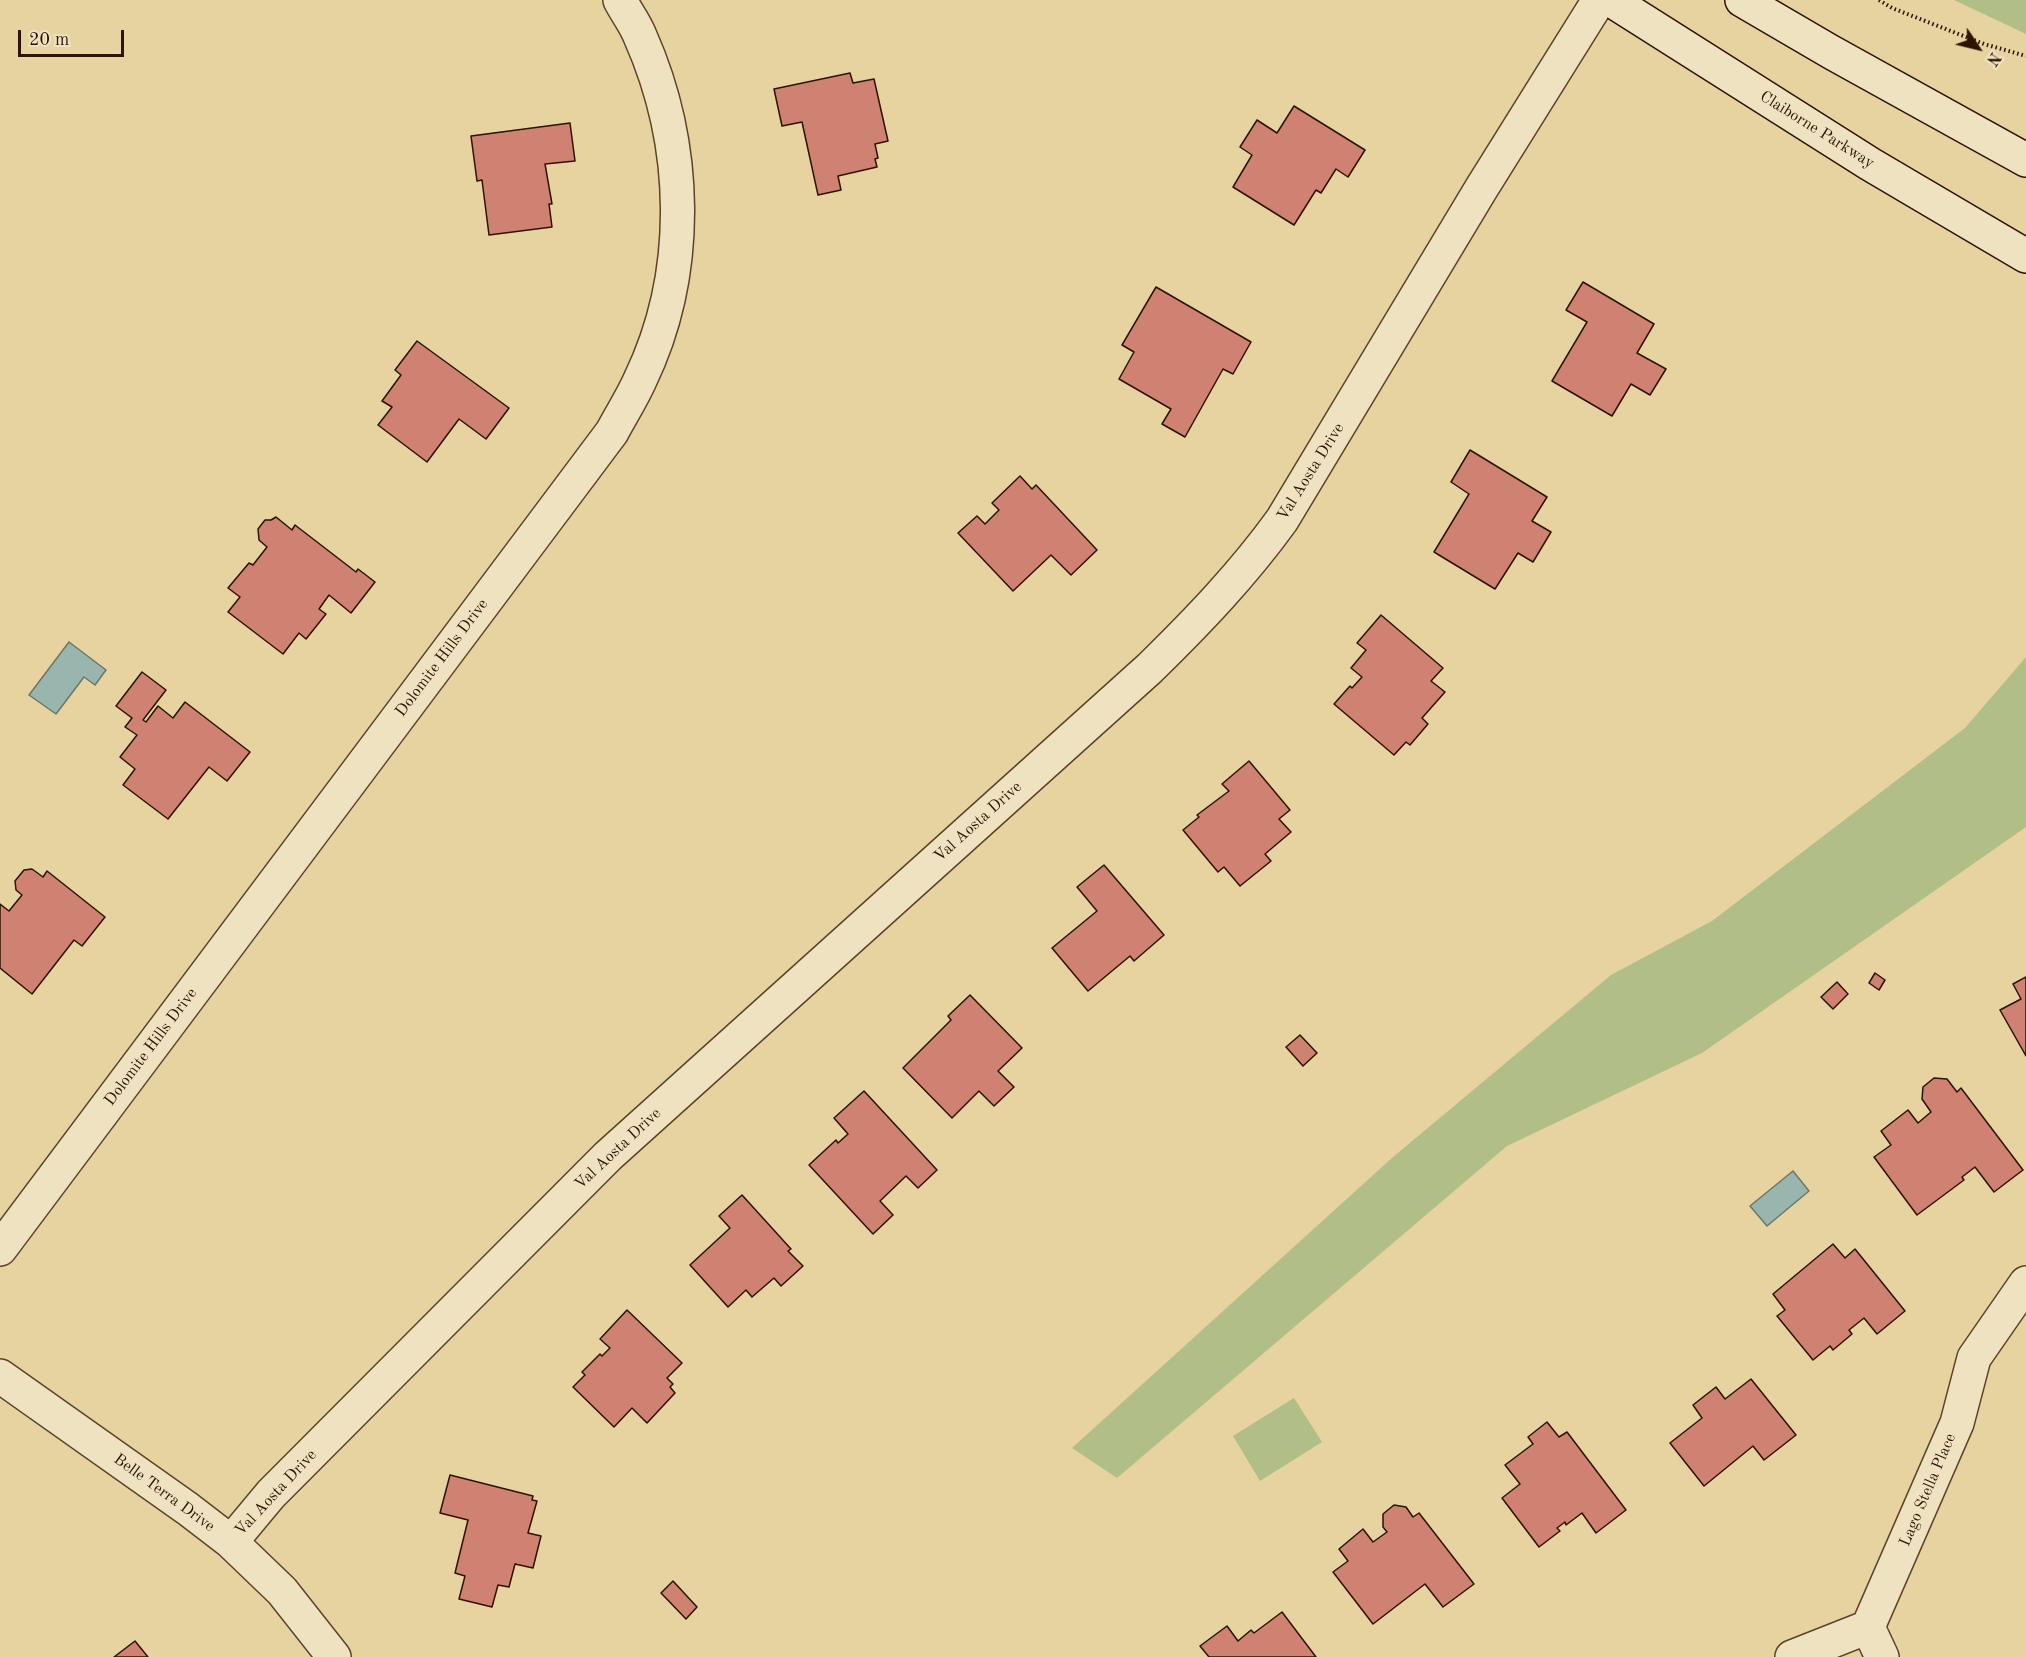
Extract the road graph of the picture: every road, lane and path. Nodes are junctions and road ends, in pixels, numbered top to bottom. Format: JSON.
{"nodes":[{"id":1,"x":620,"y":0,"type":"edge"},
{"id":2,"x":1599,"y":0,"type":"edge"},
{"id":3,"x":1611,"y":0,"type":"edge"},
{"id":4,"x":1742,"y":0,"type":"edge"},
{"id":5,"x":1879,"y":0,"type":"edge"},
{"id":6,"x":2026,"y":56,"type":"edge"},
{"id":7,"x":2026,"y":160,"type":"edge"},
{"id":8,"x":2026,"y":256,"type":"edge"},
{"id":9,"x":0,"y":1249,"type":"edge"},
{"id":10,"x":2026,"y":1283,"type":"edge"},
{"id":11,"x":0,"y":1376,"type":"edge"},
{"id":12,"x":231,"y":1542,"type":"junction"},
{"id":13,"x":1868,"y":1627,"type":"junction"},
{"id":14,"x":334,"y":1657,"type":"edge"},
{"id":15,"x":1792,"y":1657,"type":"edge"},
{"id":16,"x":1882,"y":1657,"type":"edge"}],
"edges":[{"from":1,"to":9,"type":"street","name":"Dolomite Hills Drive"},
{"from":2,"to":12,"type":"street","name":"Val Aosta Drive"},
{"from":3,"to":8,"type":"street","name":"Claiborne Parkway"},
{"from":4,"to":7,"type":"street"},
{"from":5,"to":6,"type":"path"},
{"from":10,"to":13,"type":"street","name":"Lago Stella Place"},
{"from":11,"to":12,"type":"street","name":"Belle Terra Drive"},
{"from":12,"to":14,"type":"street","name":"Belle Terra Drive"},
{"from":13,"to":15,"type":"street"},
{"from":13,"to":16,"type":"street"}]}
